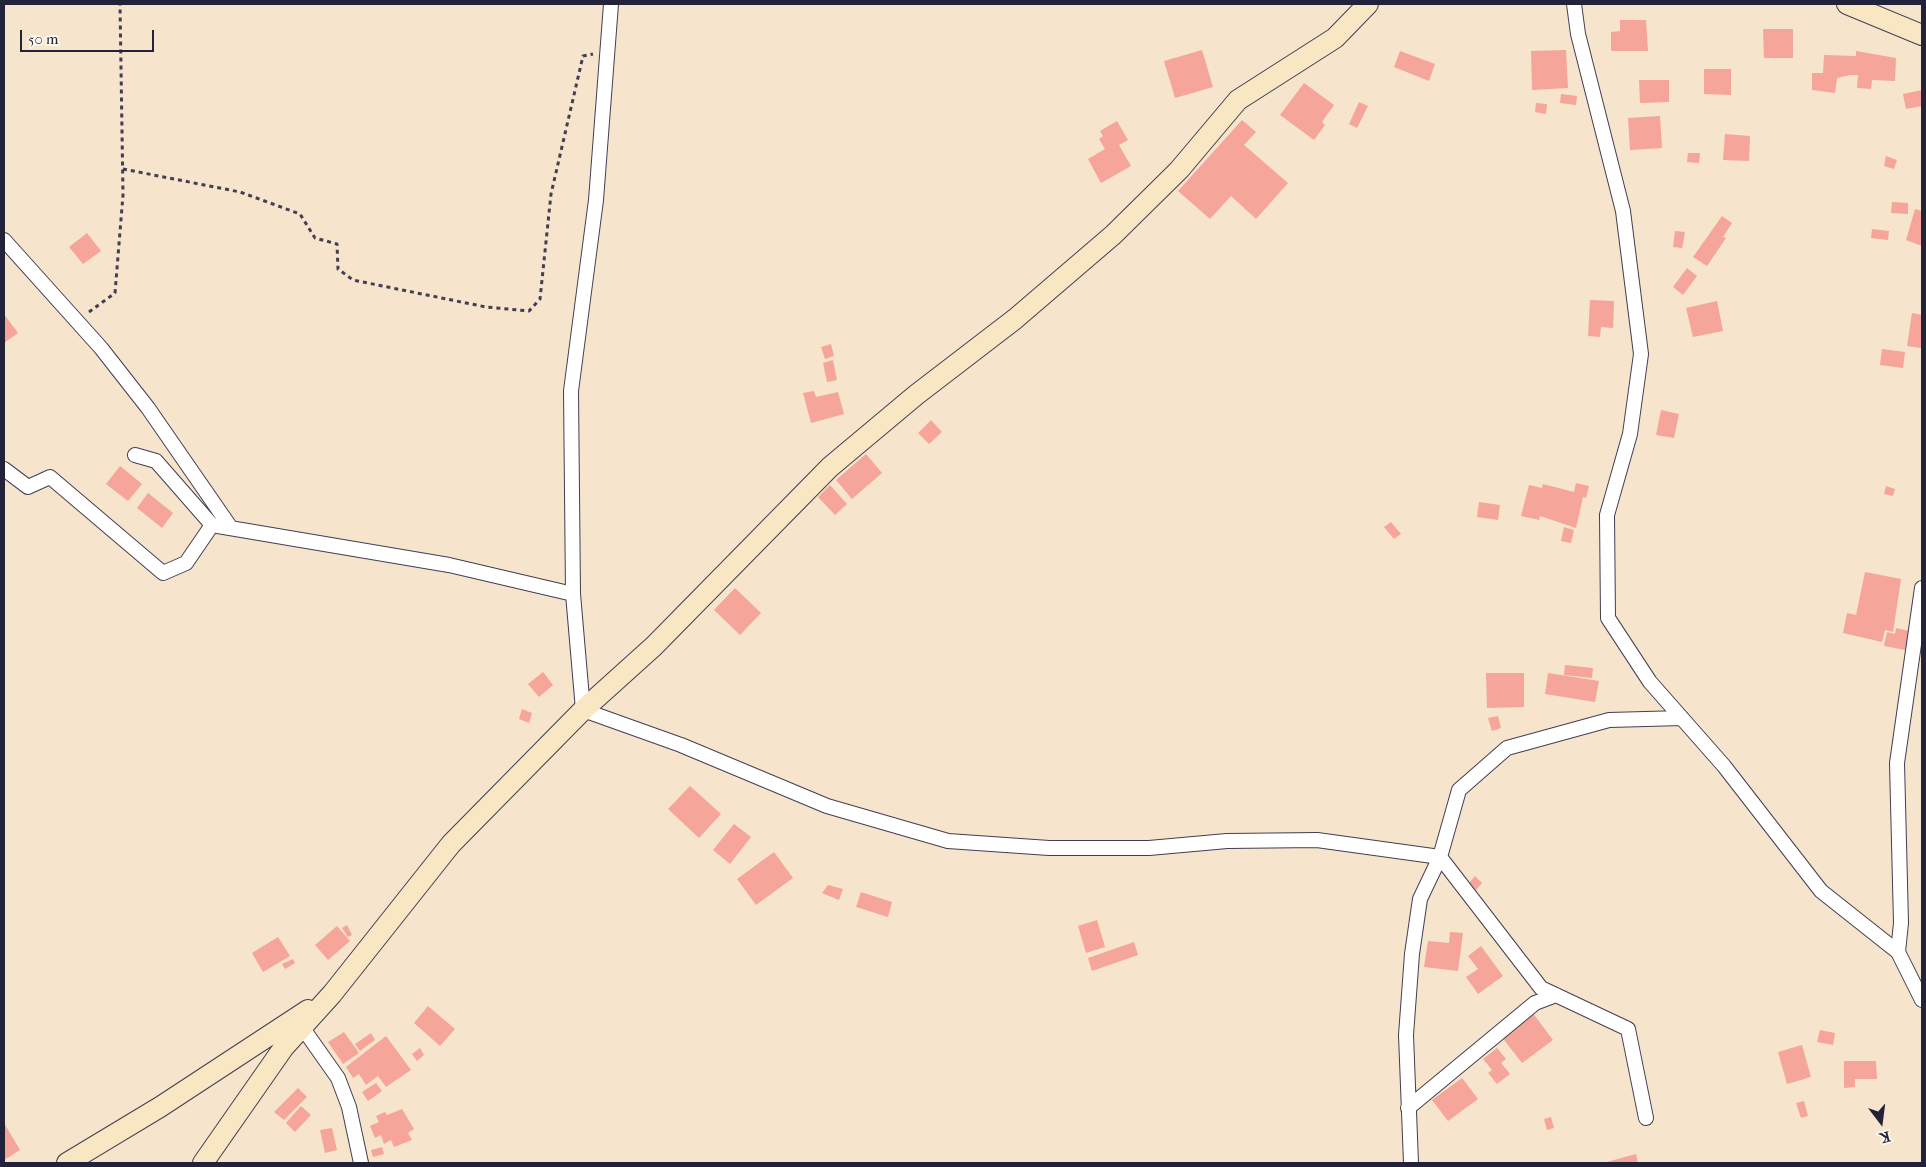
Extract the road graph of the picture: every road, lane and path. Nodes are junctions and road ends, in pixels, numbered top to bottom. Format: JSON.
{"nodes":[{"id":1,"x":120,"y":4,"type":"edge"},
{"id":2,"x":611,"y":4,"type":"edge"},
{"id":3,"x":1368,"y":4,"type":"edge"},
{"id":4,"x":1574,"y":4,"type":"edge"},
{"id":5,"x":1847,"y":4,"type":"edge"},
{"id":6,"x":1922,"y":35,"type":"edge"},
{"id":7,"x":608,"y":50,"type":"junction"},
{"id":8,"x":123,"y":169,"type":"junction"},
{"id":9,"x":4,"y":240,"type":"edge"},
{"id":10,"x":77,"y":321,"type":"junction"},
{"id":11,"x":134,"y":455,"type":"dead end"},
{"id":12,"x":4,"y":469,"type":"edge"},
{"id":13,"x":212,"y":525,"type":"junction"},
{"id":14,"x":232,"y":528,"type":"junction"},
{"id":15,"x":1922,"y":588,"type":"edge"},
{"id":16,"x":574,"y":594,"type":"junction"},
{"id":17,"x":584,"y":710,"type":"junction"},
{"id":18,"x":1682,"y":718,"type":"junction"},
{"id":19,"x":1440,"y":857,"type":"junction"},
{"id":20,"x":1898,"y":952,"type":"junction"},
{"id":21,"x":332,"y":994,"type":"junction"},
{"id":22,"x":1556,"y":995,"type":"junction"},
{"id":23,"x":1922,"y":1000,"type":"edge"},
{"id":24,"x":302,"y":1027,"type":"junction"},
{"id":25,"x":1408,"y":1108,"type":"junction"},
{"id":26,"x":1646,"y":1118,"type":"dead end"},
{"id":27,"x":67,"y":1163,"type":"edge"},
{"id":28,"x":203,"y":1163,"type":"edge"},
{"id":29,"x":361,"y":1163,"type":"edge"},
{"id":30,"x":1411,"y":1163,"type":"edge"}],
"edges":[{"from":1,"to":8,"type":"path"},
{"from":2,"to":7,"type":"street"},
{"from":3,"to":17,"type":"street"},
{"from":4,"to":18,"type":"street"},
{"from":5,"to":6,"type":"street"},
{"from":7,"to":8,"type":"path"},
{"from":7,"to":16,"type":"street"},
{"from":8,"to":10,"type":"path"},
{"from":9,"to":10,"type":"street"},
{"from":10,"to":14,"type":"street"},
{"from":11,"to":13,"type":"street"},
{"from":12,"to":13,"type":"street"},
{"from":13,"to":14,"type":"street"},
{"from":14,"to":16,"type":"street"},
{"from":15,"to":20,"type":"street"},
{"from":16,"to":17,"type":"street"},
{"from":17,"to":19,"type":"street"},
{"from":17,"to":21,"type":"street"},
{"from":18,"to":19,"type":"street"},
{"from":18,"to":20,"type":"street"},
{"from":19,"to":22,"type":"street"},
{"from":19,"to":25,"type":"street"},
{"from":20,"to":23,"type":"street"},
{"from":21,"to":24,"type":"street"},
{"from":21,"to":27,"type":"street"},
{"from":22,"to":25,"type":"street"},
{"from":22,"to":26,"type":"street"},
{"from":24,"to":28,"type":"street"},
{"from":24,"to":29,"type":"street"},
{"from":25,"to":30,"type":"street"}]}
